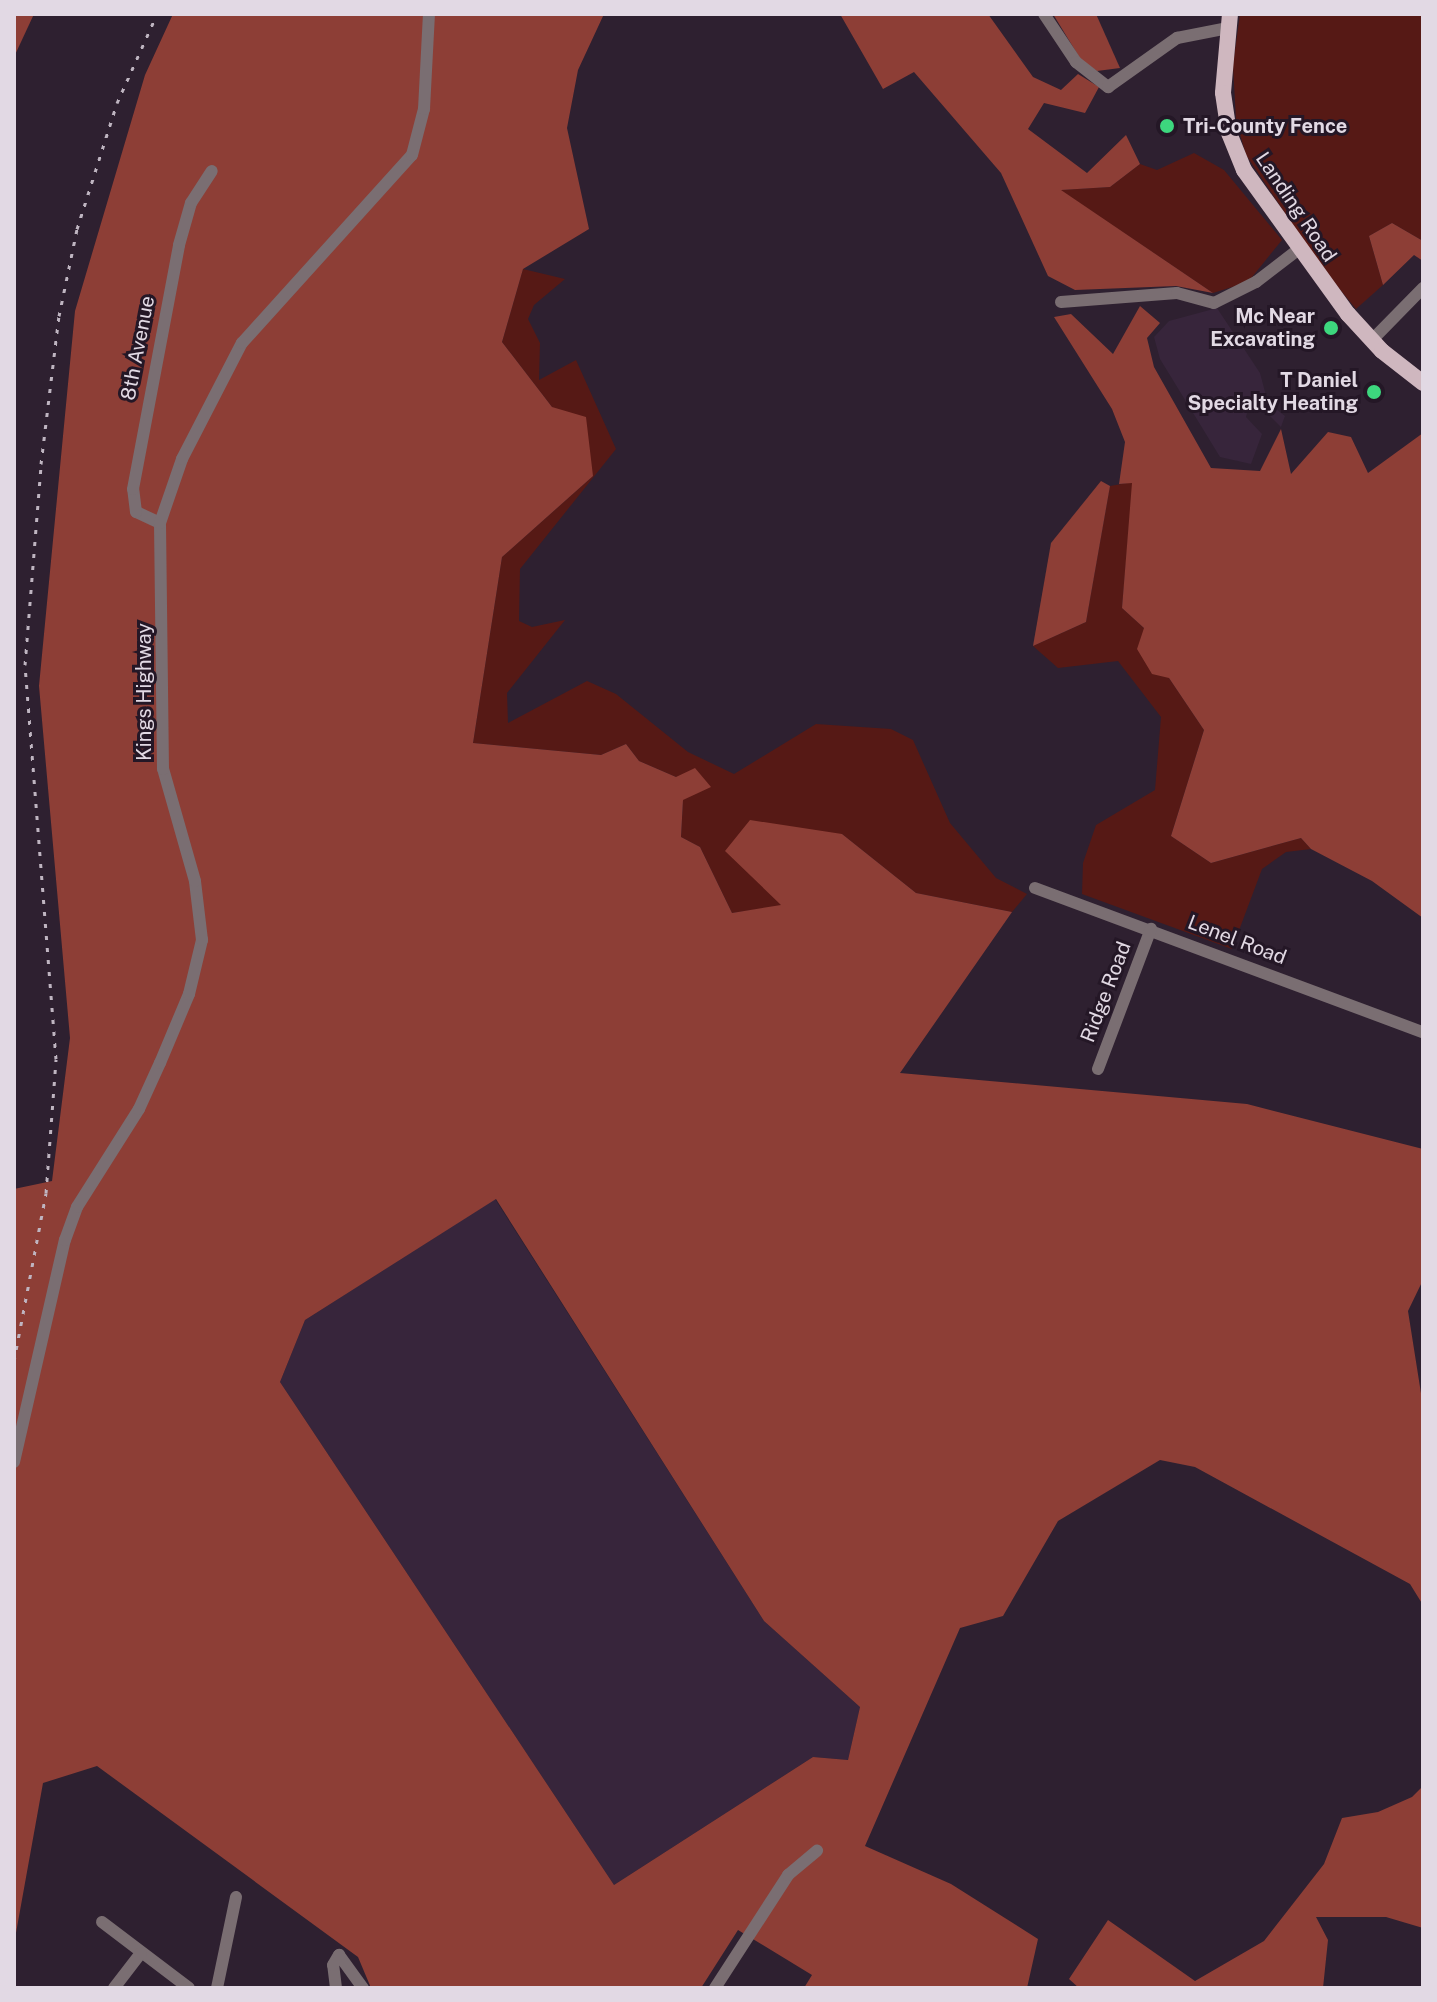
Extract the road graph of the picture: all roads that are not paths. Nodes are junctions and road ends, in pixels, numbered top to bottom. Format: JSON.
{"nodes":[{"id":1,"x":429,"y":14,"type":"edge"},
{"id":2,"x":1044,"y":14,"type":"edge"},
{"id":3,"x":1229,"y":21,"type":"edge"},
{"id":4,"x":212,"y":171,"type":"dead end"},
{"id":5,"x":1299,"y":249,"type":"junction"},
{"id":6,"x":1423,"y":288,"type":"edge"},
{"id":7,"x":1061,"y":302,"type":"dead end"},
{"id":8,"x":1372,"y":340,"type":"junction"},
{"id":9,"x":1423,"y":383,"type":"edge"},
{"id":10,"x":160,"y":523,"type":"junction"},
{"id":11,"x":1035,"y":888,"type":"dead end"},
{"id":12,"x":1151,"y":929,"type":"junction"},
{"id":13,"x":1423,"y":1032,"type":"edge"},
{"id":14,"x":1098,"y":1069,"type":"dead end"},
{"id":15,"x":14,"y":1462,"type":"edge"},
{"id":16,"x":817,"y":1851,"type":"dead end"},
{"id":17,"x":236,"y":1897,"type":"dead end"},
{"id":18,"x":102,"y":1922,"type":"dead end"},
{"id":19,"x":141,"y":1953,"type":"junction"},
{"id":20,"x":114,"y":1988,"type":"edge"},
{"id":21,"x":189,"y":1988,"type":"edge"},
{"id":22,"x":217,"y":1988,"type":"edge"},
{"id":23,"x":336,"y":1988,"type":"edge"},
{"id":24,"x":363,"y":1988,"type":"edge"},
{"id":25,"x":715,"y":1988,"type":"edge"}],
"edges":[{"from":1,"to":10,"type":"street","name":"Kings Highway"},
{"from":2,"to":3,"type":"street"},
{"from":3,"to":5,"type":"main road","name":"Landing Road"},
{"from":4,"to":10,"type":"street","name":"8th Avenue"},
{"from":5,"to":7,"type":"street"},
{"from":5,"to":8,"type":"main road","name":"Landing Road"},
{"from":6,"to":8,"type":"street"},
{"from":8,"to":9,"type":"main road","name":"Landing Road"},
{"from":10,"to":15,"type":"street","name":"Kings Highway"},
{"from":11,"to":12,"type":"street","name":"Lenel Road"},
{"from":12,"to":13,"type":"street","name":"Lenel Road"},
{"from":12,"to":14,"type":"street","name":"Ridge Road"},
{"from":16,"to":25,"type":"street"},
{"from":17,"to":22,"type":"street"},
{"from":18,"to":19,"type":"street"},
{"from":19,"to":20,"type":"street"},
{"from":19,"to":21,"type":"street"},
{"from":23,"to":24,"type":"street"}]}
